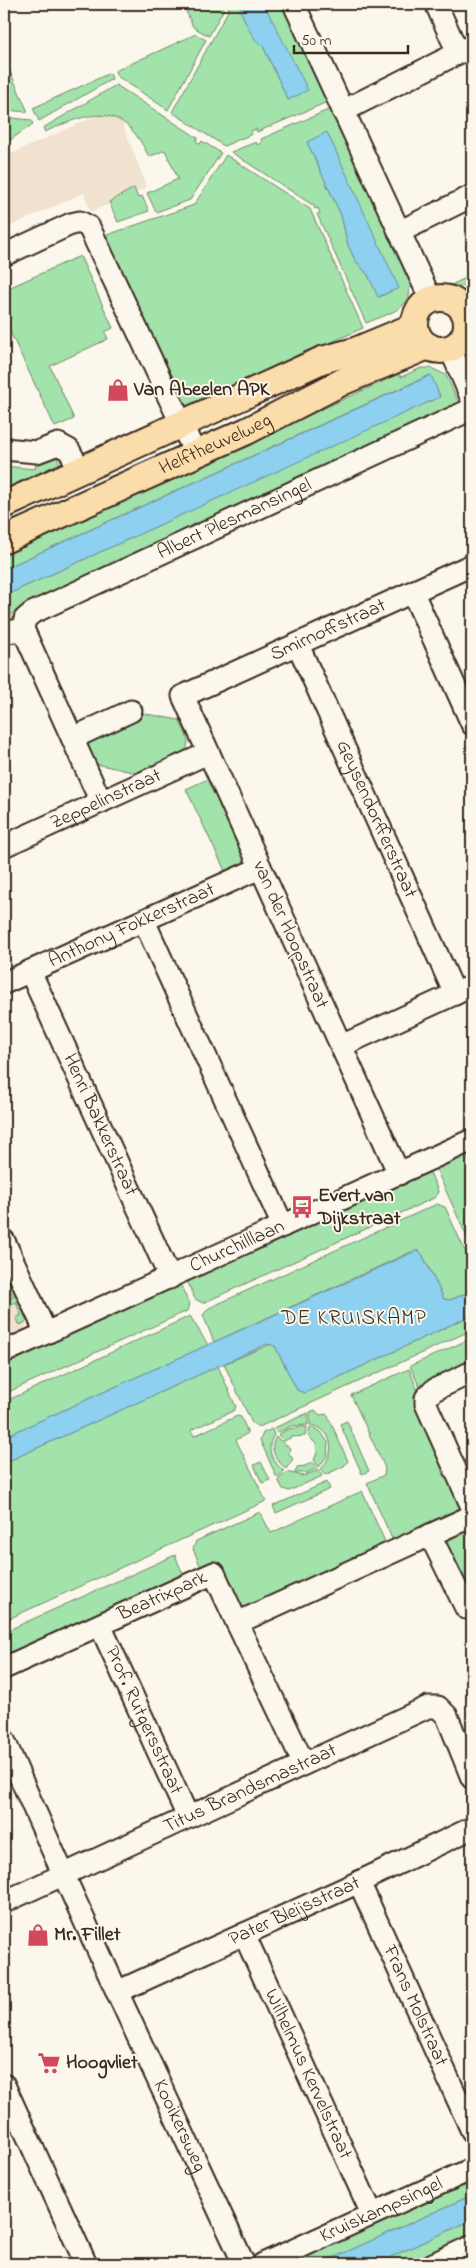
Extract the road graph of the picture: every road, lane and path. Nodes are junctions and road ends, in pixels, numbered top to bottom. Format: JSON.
{"nodes":[{"id":1,"x":294,"y":4,"type":"edge"},
{"id":2,"x":436,"y":4,"type":"edge"},
{"id":3,"x":465,"y":50,"type":"edge"},
{"id":4,"x":343,"y":111,"type":"junction"},
{"id":5,"x":472,"y":196,"type":"edge"},
{"id":6,"x":399,"y":232,"type":"junction"},
{"id":7,"x":4,"y":255,"type":"edge"},
{"id":8,"x":431,"y":300,"type":"joint"},
{"id":9,"x":452,"y":327,"type":"edge"},
{"id":10,"x":472,"y":399,"type":"edge"},
{"id":11,"x":472,"y":409,"type":"edge"},
{"id":12,"x":181,"y":424,"type":"junction"},
{"id":13,"x":4,"y":449,"type":"edge"},
{"id":14,"x":196,"y":453,"type":"junction"},
{"id":15,"x":80,"y":470,"type":"junction"},
{"id":16,"x":4,"y":505,"type":"edge"},
{"id":17,"x":4,"y":540,"type":"edge"},
{"id":18,"x":472,"y":565,"type":"edge"},
{"id":19,"x":413,"y":593,"type":"junction"},
{"id":20,"x":13,"y":631,"type":"edge"},
{"id":21,"x":298,"y":645,"type":"junction"},
{"id":22,"x":183,"y":696,"type":"joint"},
{"id":23,"x":131,"y":711,"type":"dead end"},
{"id":24,"x":472,"y":724,"type":"edge"},
{"id":25,"x":73,"y":738,"type":"junction"},
{"id":26,"x":208,"y":753,"type":"junction"},
{"id":27,"x":101,"y":802,"type":"junction"},
{"id":28,"x":4,"y":846,"type":"edge"},
{"id":29,"x":260,"y":868,"type":"junction"},
{"id":30,"x":144,"y":921,"type":"junction"},
{"id":31,"x":30,"y":971,"type":"junction"},
{"id":32,"x":4,"y":983,"type":"edge"},
{"id":33,"x":463,"y":990,"type":"edge"},
{"id":34,"x":341,"y":1046,"type":"junction"},
{"id":35,"x":472,"y":1140,"type":"edge"},
{"id":36,"x":398,"y":1174,"type":"junction"},
{"id":37,"x":283,"y":1226,"type":"junction"},
{"id":38,"x":4,"y":1242,"type":"edge"},
{"id":39,"x":170,"y":1278,"type":"junction"},
{"id":40,"x":46,"y":1334,"type":"junction"},
{"id":41,"x":4,"y":1352,"type":"edge"},
{"id":42,"x":472,"y":1372,"type":"edge"},
{"id":43,"x":472,"y":1507,"type":"edge"},
{"id":44,"x":472,"y":1516,"type":"edge"},
{"id":45,"x":430,"y":1535,"type":"junction"},
{"id":46,"x":472,"y":1605,"type":"edge"},
{"id":47,"x":237,"y":1623,"type":"junction"},
{"id":48,"x":100,"y":1625,"type":"junction"},
{"id":49,"x":4,"y":1668,"type":"edge"},
{"id":50,"x":4,"y":1740,"type":"edge"},
{"id":51,"x":304,"y":1764,"type":"junction"},
{"id":52,"x":472,"y":1778,"type":"edge"},
{"id":53,"x":188,"y":1817,"type":"junction"},
{"id":54,"x":472,"y":1828,"type":"edge"},
{"id":55,"x":63,"y":1875,"type":"junction"},
{"id":56,"x":359,"y":1882,"type":"junction"},
{"id":57,"x":4,"y":1902,"type":"edge"},
{"id":58,"x":244,"y":1934,"type":"junction"},
{"id":59,"x":117,"y":1992,"type":"junction"},
{"id":60,"x":4,"y":2085,"type":"edge"},
{"id":61,"x":472,"y":2131,"type":"edge"},
{"id":62,"x":472,"y":2169,"type":"edge"},
{"id":63,"x":372,"y":2214,"type":"junction"},
{"id":64,"x":472,"y":2246,"type":"edge"},
{"id":65,"x":86,"y":2264,"type":"edge"},
{"id":66,"x":244,"y":2264,"type":"edge"},
{"id":67,"x":263,"y":2264,"type":"edge"},
{"id":68,"x":433,"y":2264,"type":"edge"}],
"edges":[{"from":1,"to":4,"type":"street"},
{"from":2,"to":3,"type":"street"},
{"from":3,"to":4,"type":"street"},
{"from":4,"to":6,"type":"street"},
{"from":5,"to":6,"type":"street"},
{"from":6,"to":8,"type":"street"},
{"from":7,"to":12,"type":"street"},
{"from":8,"to":9,"type":"main road"},
{"from":9,"to":10,"type":"street"},
{"from":9,"to":12,"type":"main road","name":"Helftheuvelweg"},
{"from":9,"to":14,"type":"main road","name":"Helftheuvelweg"},
{"from":11,"to":20,"type":"street","name":"Albert Plesmansingel"},
{"from":12,"to":14,"type":"street"},
{"from":12,"to":15,"type":"main road","name":"Helftheuvelweg"},
{"from":13,"to":15,"type":"street"},
{"from":14,"to":17,"type":"main road","name":"Helftheuvelweg"},
{"from":15,"to":16,"type":"main road","name":"Helftheuvelweg"},
{"from":18,"to":19,"type":"street","name":"Smirnoffstraat"},
{"from":19,"to":21,"type":"street","name":"Smirnoffstraat"},
{"from":19,"to":24,"type":"street"},
{"from":20,"to":25,"type":"street"},
{"from":21,"to":22,"type":"street","name":"Smirnoffstraat"},
{"from":21,"to":33,"type":"street","name":"Geysendorfferstraat"},
{"from":22,"to":26,"type":"street","name":"van der Hoopstraat"},
{"from":23,"to":25,"type":"street"},
{"from":25,"to":27,"type":"street"},
{"from":26,"to":27,"type":"street","name":"Zeppelinstraat"},
{"from":26,"to":29,"type":"street","name":"van der Hoopstraat"},
{"from":27,"to":28,"type":"street","name":"Zeppelinstraat"},
{"from":29,"to":30,"type":"street","name":"Anthony Fokkerstraat"},
{"from":29,"to":34,"type":"street","name":"van der Hoopstraat"},
{"from":30,"to":31,"type":"street","name":"Anthony Fokkerstraat"},
{"from":30,"to":37,"type":"street"},
{"from":31,"to":32,"type":"street","name":"Anthony Fokkerstraat"},
{"from":31,"to":39,"type":"street","name":"Henri Bakkerstraat"},
{"from":33,"to":34,"type":"street"},
{"from":34,"to":36,"type":"street","name":"van der Hoopstraat"},
{"from":35,"to":36,"type":"street","name":"Churchilllaan"},
{"from":36,"to":37,"type":"street","name":"Churchilllaan"},
{"from":37,"to":39,"type":"street","name":"Churchilllaan"},
{"from":38,"to":40,"type":"street"},
{"from":39,"to":40,"type":"street","name":"Churchilllaan"},
{"from":40,"to":41,"type":"street","name":"Churchilllaan"},
{"from":42,"to":43,"type":"street"},
{"from":44,"to":45,"type":"street"},
{"from":45,"to":46,"type":"street"},
{"from":45,"to":47,"type":"street"},
{"from":47,"to":48,"type":"street","name":"Beatrixpark"},
{"from":47,"to":51,"type":"street"},
{"from":48,"to":49,"type":"street","name":"Beatrixpark"},
{"from":48,"to":53,"type":"street","name":"Prof. Rutgersstraat"},
{"from":50,"to":55,"type":"street","name":"Kooikersweg"},
{"from":51,"to":52,"type":"street","name":"Titus Brandsmastraat"},
{"from":51,"to":53,"type":"street","name":"Titus Brandsmastraat"},
{"from":53,"to":55,"type":"street","name":"Titus Brandsmastraat"},
{"from":54,"to":56,"type":"street","name":"Pater Bleijsstraat"},
{"from":55,"to":57,"type":"street","name":"Titus Brandsmastraat"},
{"from":55,"to":59,"type":"street","name":"Kooikersweg"},
{"from":56,"to":58,"type":"street","name":"Pater Bleijsstraat"},
{"from":56,"to":61,"type":"street","name":"Frans Molstraat"},
{"from":58,"to":59,"type":"street","name":"Pater Bleijsstraat"},
{"from":58,"to":63,"type":"street","name":"Wilhelmus Kervelstraat"},
{"from":59,"to":66,"type":"street","name":"Kooikersweg"},
{"from":60,"to":65,"type":"street"},
{"from":62,"to":63,"type":"street","name":"Kruiskampsingel"},
{"from":63,"to":67,"type":"street","name":"Kruiskampsingel"},
{"from":64,"to":68,"type":"street"}]}
